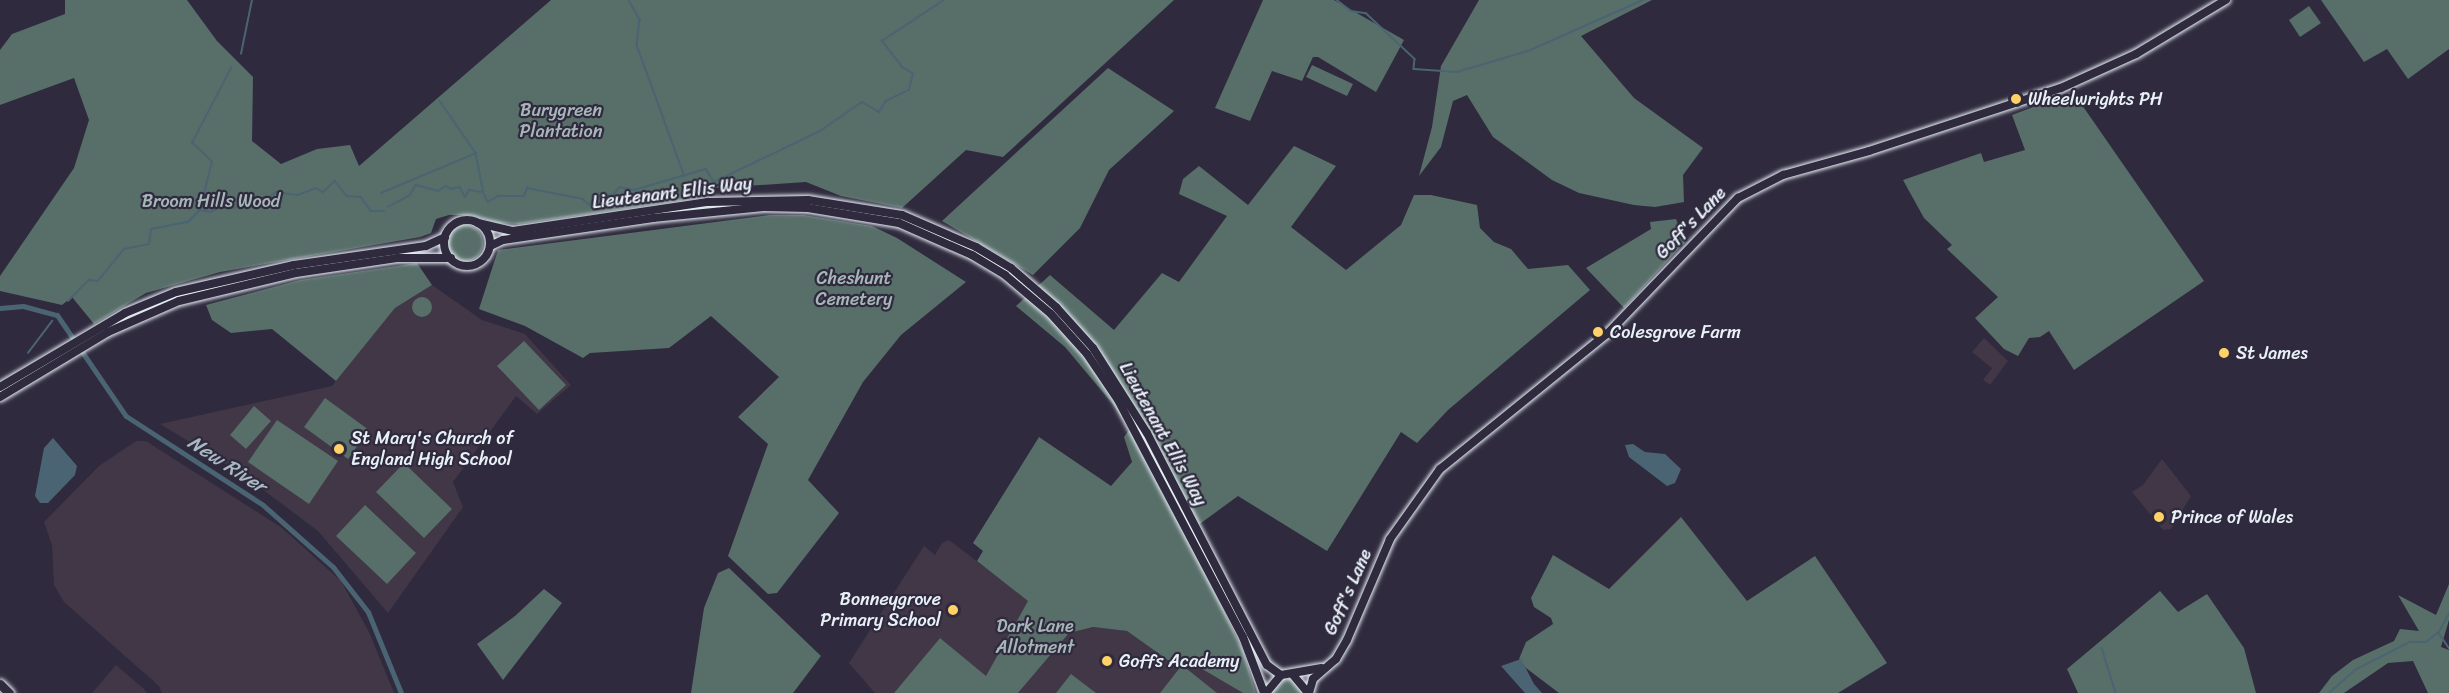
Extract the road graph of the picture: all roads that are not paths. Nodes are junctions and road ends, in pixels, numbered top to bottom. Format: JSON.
{"nodes":[{"id":1,"x":2226,"y":0,"type":"edge"},
{"id":2,"x":478,"y":223,"type":"junction"},
{"id":3,"x":445,"y":237,"type":"junction"},
{"id":4,"x":490,"y":246,"type":"junction"},
{"id":5,"x":451,"y":258,"type":"junction"},
{"id":6,"x":86,"y":340,"type":"junction"},
{"id":7,"x":66,"y":353,"type":"junction"},
{"id":8,"x":0,"y":387,"type":"edge"},
{"id":9,"x":0,"y":397,"type":"edge"},
{"id":10,"x":1328,"y":665,"type":"junction"},
{"id":11,"x":1281,"y":675,"type":"junction"},
{"id":12,"x":1293,"y":675,"type":"junction"},
{"id":13,"x":0,"y":684,"type":"edge"},
{"id":14,"x":9,"y":693,"type":"edge"},
{"id":15,"x":1265,"y":693,"type":"edge"},
{"id":16,"x":1309,"y":693,"type":"edge"}],
"edges":[{"from":1,"to":10,"type":"main road","name":"Goff's Lane"},
{"from":2,"to":3,"type":"main road","name":"Lieutenant Ellis Way"},
{"from":2,"to":4,"type":"main road"},
{"from":2,"to":11,"type":"main road","name":"Lieutenant Ellis Way"},
{"from":3,"to":5,"type":"main road"},
{"from":3,"to":6,"type":"main road","name":"Lieutenant Ellis Way"},
{"from":4,"to":5,"type":"main road","name":"Lieutenant Ellis Way"},
{"from":4,"to":15,"type":"main road","name":"Lieutenant Ellis Way"},
{"from":5,"to":6,"type":"main road","name":"Lieutenant Ellis Way"},
{"from":6,"to":7,"type":"main road","name":"Lieutenant Ellis Way"},
{"from":7,"to":8,"type":"main road","name":"Lieutenant Ellis Way"},
{"from":7,"to":9,"type":"main road","name":"Lieutenant Ellis Way"},
{"from":10,"to":12,"type":"main road"},
{"from":10,"to":16,"type":"main road","name":"Goff's Lane"},
{"from":11,"to":12,"type":"main road"},
{"from":11,"to":15,"type":"main road"},
{"from":12,"to":16,"type":"main road"},
{"from":13,"to":14,"type":"highway"}]}
